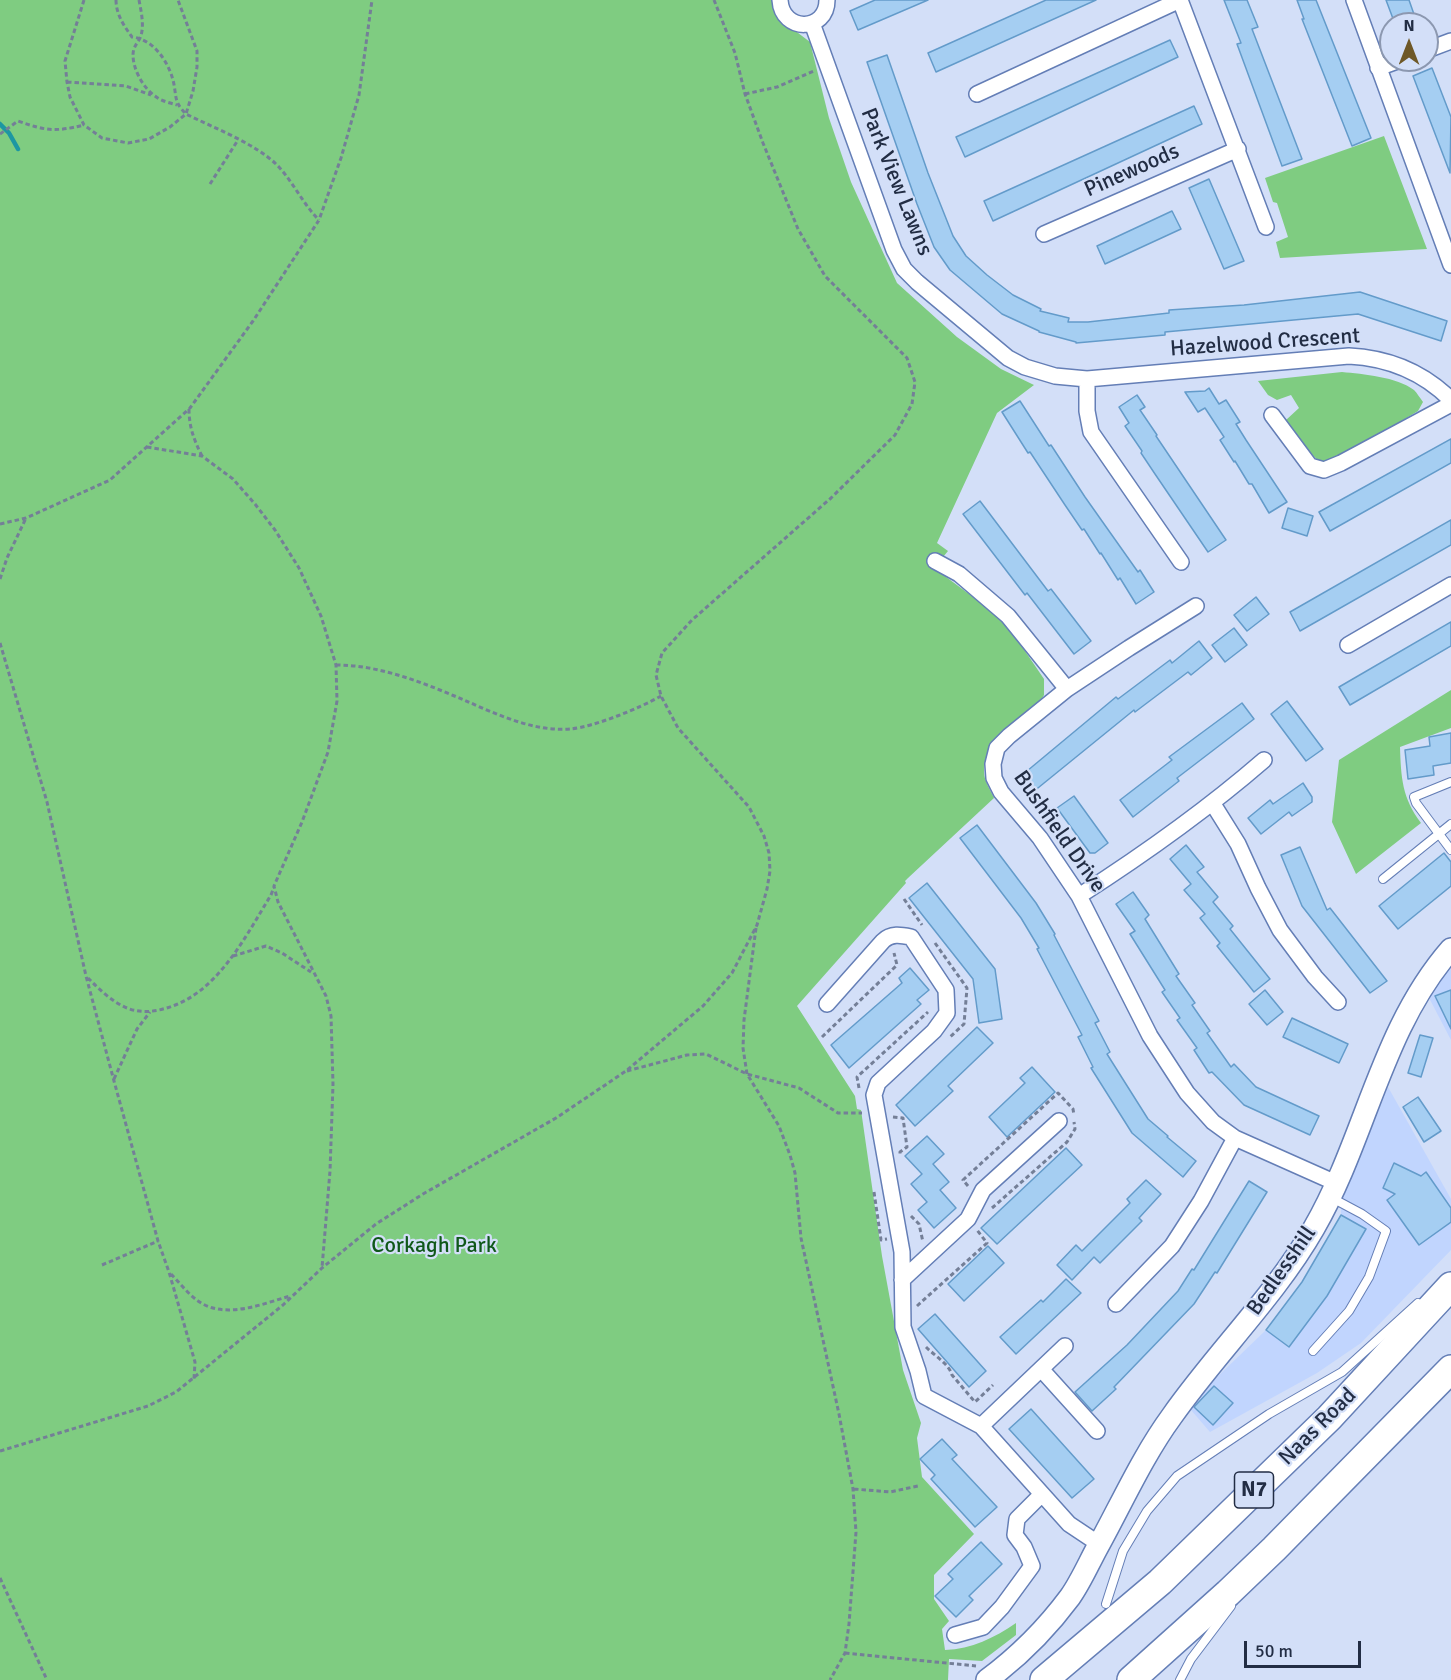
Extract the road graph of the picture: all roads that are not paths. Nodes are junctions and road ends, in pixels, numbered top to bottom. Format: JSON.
{"nodes":[{"id":1,"x":780,"y":0,"type":"edge"},
{"id":2,"x":827,"y":0,"type":"edge"},
{"id":3,"x":1180,"y":0,"type":"edge"},
{"id":4,"x":1354,"y":0,"type":"edge"},
{"id":5,"x":812,"y":23,"type":"junction"},
{"id":6,"x":1378,"y":68,"type":"joint"},
{"id":7,"x":977,"y":94,"type":"dead end"},
{"id":8,"x":1238,"y":149,"type":"junction"},
{"id":9,"x":1266,"y":227,"type":"dead end"},
{"id":10,"x":1044,"y":234,"type":"dead end"},
{"id":11,"x":1451,"y":265,"type":"edge"},
{"id":12,"x":1070,"y":377,"type":"joint"},
{"id":13,"x":1087,"y":379,"type":"junction"},
{"id":14,"x":1451,"y":402,"type":"edge"},
{"id":15,"x":1272,"y":414,"type":"dead end"},
{"id":16,"x":935,"y":561,"type":"dead end"},
{"id":17,"x":1181,"y":562,"type":"dead end"},
{"id":18,"x":1451,"y":585,"type":"edge"},
{"id":19,"x":1196,"y":606,"type":"dead end"},
{"id":20,"x":1348,"y":645,"type":"dead end"},
{"id":21,"x":1067,"y":689,"type":"junction"},
{"id":22,"x":1264,"y":760,"type":"dead end"},
{"id":23,"x":1451,"y":782,"type":"edge"},
{"id":24,"x":1213,"y":804,"type":"junction"},
{"id":25,"x":1451,"y":824,"type":"edge"},
{"id":26,"x":1439,"y":834,"type":"junction"},
{"id":27,"x":1451,"y":850,"type":"edge"},
{"id":28,"x":1383,"y":879,"type":"dead end"},
{"id":29,"x":1079,"y":896,"type":"junction"},
{"id":30,"x":1451,"y":950,"type":"edge"},
{"id":31,"x":1338,"y":1002,"type":"dead end"},
{"id":32,"x":826,"y":1004,"type":"dead end"},
{"id":33,"x":1059,"y":1121,"type":"dead end"},
{"id":34,"x":1235,"y":1138,"type":"junction"},
{"id":35,"x":1333,"y":1190,"type":"junction"},
{"id":36,"x":902,"y":1280,"type":"junction"},
{"id":37,"x":1451,"y":1286,"type":"edge"},
{"id":38,"x":1426,"y":1296,"type":"dead end"},
{"id":39,"x":1116,"y":1304,"type":"dead end"},
{"id":40,"x":1065,"y":1346,"type":"dead end"},
{"id":41,"x":1313,"y":1351,"type":"dead end"},
{"id":42,"x":1041,"y":1369,"type":"junction"},
{"id":43,"x":1451,"y":1369,"type":"edge"},
{"id":44,"x":981,"y":1426,"type":"junction"},
{"id":45,"x":1097,"y":1431,"type":"dead end"},
{"id":46,"x":1042,"y":1494,"type":"junction"},
{"id":47,"x":1099,"y":1544,"type":"junction"},
{"id":48,"x":1274,"y":1549,"type":"junction"},
{"id":49,"x":1106,"y":1604,"type":"dead end"},
{"id":50,"x":955,"y":1635,"type":"dead end"},
{"id":51,"x":985,"y":1673,"type":"edge"},
{"id":52,"x":1044,"y":1680,"type":"edge"},
{"id":53,"x":1131,"y":1680,"type":"edge"},
{"id":54,"x":1180,"y":1680,"type":"edge"}],
"edges":[{"from":1,"to":5,"type":"street"},
{"from":2,"to":5,"type":"street"},
{"from":3,"to":7,"type":"street"},
{"from":3,"to":8,"type":"street"},
{"from":4,"to":6,"type":"street"},
{"from":5,"to":12,"type":"street","name":"Park View Lawns"},
{"from":6,"to":11,"type":"street"},
{"from":8,"to":9,"type":"street"},
{"from":8,"to":10,"type":"street","name":"Pinewoods"},
{"from":12,"to":13,"type":"street","name":"Hazelwood Crescent"},
{"from":13,"to":14,"type":"street","name":"Hazelwood Crescent"},
{"from":13,"to":17,"type":"street"},
{"from":14,"to":15,"type":"street"},
{"from":16,"to":21,"type":"street"},
{"from":18,"to":20,"type":"street"},
{"from":19,"to":21,"type":"street","name":"Bushfield Drive"},
{"from":21,"to":29,"type":"street","name":"Bushfield Drive"},
{"from":22,"to":24,"type":"street"},
{"from":23,"to":26,"type":"lane"},
{"from":24,"to":29,"type":"street"},
{"from":24,"to":31,"type":"street"},
{"from":25,"to":26,"type":"lane"},
{"from":26,"to":27,"type":"lane"},
{"from":26,"to":28,"type":"lane"},
{"from":29,"to":34,"type":"street","name":"Bushfield Drive"},
{"from":30,"to":35,"type":"street","name":"Bedlesshill"},
{"from":32,"to":36,"type":"street"},
{"from":33,"to":36,"type":"street"},
{"from":34,"to":35,"type":"street","name":"Bushfield Drive"},
{"from":34,"to":39,"type":"street"},
{"from":35,"to":41,"type":"lane"},
{"from":35,"to":47,"type":"street","name":"Bedlesshill"},
{"from":36,"to":44,"type":"street"},
{"from":37,"to":52,"type":"highway","name":"Naas Road","number":"N7"},
{"from":38,"to":49,"type":"lane"},
{"from":40,"to":42,"type":"street"},
{"from":42,"to":44,"type":"street"},
{"from":42,"to":45,"type":"street"},
{"from":43,"to":48,"type":"highway","number":"N7"},
{"from":44,"to":46,"type":"street"},
{"from":46,"to":47,"type":"street"},
{"from":46,"to":50,"type":"street"},
{"from":47,"to":51,"type":"street","name":"Bedlesshill"},
{"from":48,"to":53,"type":"highway","number":"N7"},
{"from":48,"to":54,"type":"lane"}]}
